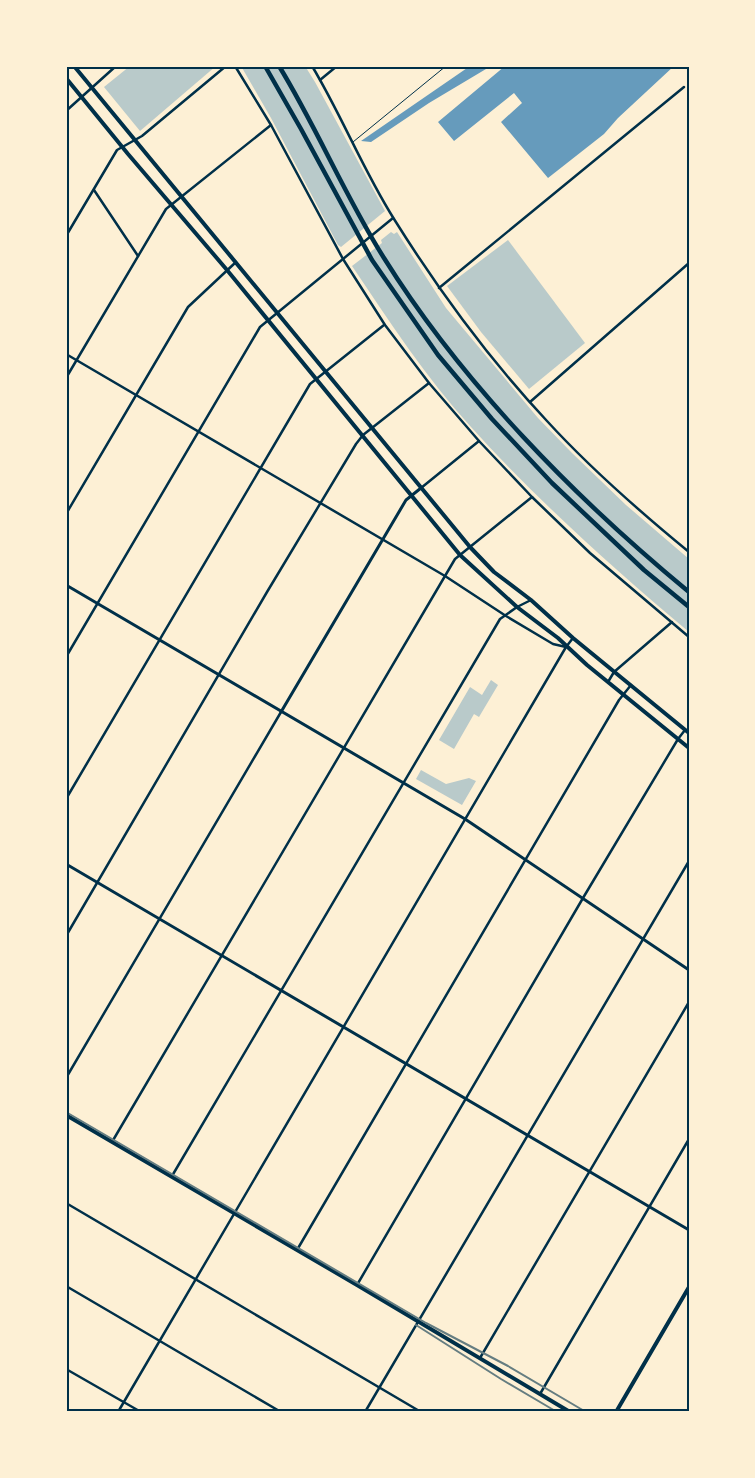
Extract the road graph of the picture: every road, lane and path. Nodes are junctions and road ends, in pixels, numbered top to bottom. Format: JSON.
{"nodes":[{"id":1,"x":74,"y":66,"type":"edge"},
{"id":2,"x":116,"y":66,"type":"edge"},
{"id":3,"x":226,"y":66,"type":"edge"},
{"id":4,"x":235,"y":66,"type":"edge"},
{"id":5,"x":265,"y":66,"type":"edge"},
{"id":6,"x":278,"y":66,"type":"edge"},
{"id":7,"x":312,"y":66,"type":"edge"},
{"id":8,"x":337,"y":66,"type":"edge"},
{"id":9,"x":446,"y":66,"type":"edge"},
{"id":10,"x":66,"y":78,"type":"edge"},
{"id":11,"x":320,"y":80,"type":"junction"},
{"id":12,"x":684,"y":87,"type":"dead end"},
{"id":13,"x":91,"y":88,"type":"junction"},
{"id":14,"x":82,"y":97,"type":"junction"},
{"id":15,"x":66,"y":111,"type":"edge"},
{"id":16,"x":271,"y":124,"type":"junction"},
{"id":17,"x":134,"y":141,"type":"junction"},
{"id":18,"x":353,"y":143,"type":"junction"},
{"id":19,"x":123,"y":147,"type":"junction"},
{"id":20,"x":94,"y":190,"type":"junction"},
{"id":21,"x":182,"y":197,"type":"junction"},
{"id":22,"x":172,"y":205,"type":"junction"},
{"id":23,"x":393,"y":218,"type":"junction"},
{"id":24,"x":66,"y":236,"type":"edge"},
{"id":25,"x":138,"y":256,"type":"junction"},
{"id":26,"x":343,"y":259,"type":"junction"},
{"id":27,"x":236,"y":262,"type":"junction"},
{"id":28,"x":689,"y":263,"type":"edge"},
{"id":29,"x":227,"y":270,"type":"junction"},
{"id":30,"x":439,"y":288,"type":"junction"},
{"id":31,"x":277,"y":312,"type":"junction"},
{"id":32,"x":268,"y":320,"type":"junction"},
{"id":33,"x":385,"y":325,"type":"junction"},
{"id":34,"x":66,"y":354,"type":"edge"},
{"id":35,"x":77,"y":360,"type":"junction"},
{"id":36,"x":326,"y":373,"type":"junction"},
{"id":37,"x":66,"y":378,"type":"edge"},
{"id":38,"x":316,"y":380,"type":"junction"},
{"id":39,"x":430,"y":383,"type":"junction"},
{"id":40,"x":136,"y":395,"type":"junction"},
{"id":41,"x":530,"y":402,"type":"junction"},
{"id":42,"x":373,"y":428,"type":"junction"},
{"id":43,"x":198,"y":431,"type":"junction"},
{"id":44,"x":363,"y":435,"type":"junction"},
{"id":45,"x":479,"y":441,"type":"junction"},
{"id":46,"x":261,"y":468,"type":"junction"},
{"id":47,"x":421,"y":488,"type":"junction"},
{"id":48,"x":412,"y":496,"type":"junction"},
{"id":49,"x":532,"y":497,"type":"junction"},
{"id":50,"x":320,"y":503,"type":"junction"},
{"id":51,"x":66,"y":514,"type":"edge"},
{"id":52,"x":383,"y":539,"type":"junction"},
{"id":53,"x":470,"y":547,"type":"junction"},
{"id":54,"x":689,"y":552,"type":"edge"},
{"id":55,"x":460,"y":554,"type":"junction"},
{"id":56,"x":445,"y":576,"type":"junction"},
{"id":57,"x":66,"y":585,"type":"edge"},
{"id":58,"x":689,"y":592,"type":"edge"},
{"id":59,"x":531,"y":600,"type":"junction"},
{"id":60,"x":98,"y":604,"type":"junction"},
{"id":61,"x":517,"y":607,"type":"junction"},
{"id":62,"x":689,"y":607,"type":"edge"},
{"id":63,"x":506,"y":616,"type":"junction"},
{"id":64,"x":672,"y":622,"type":"junction"},
{"id":65,"x":689,"y":636,"type":"edge"},
{"id":66,"x":573,"y":638,"type":"junction"},
{"id":67,"x":160,"y":640,"type":"junction"},
{"id":68,"x":566,"y":647,"type":"junction"},
{"id":69,"x":66,"y":657,"type":"edge"},
{"id":70,"x":614,"y":672,"type":"junction"},
{"id":71,"x":219,"y":675,"type":"junction"},
{"id":72,"x":608,"y":682,"type":"junction"},
{"id":73,"x":631,"y":685,"type":"junction"},
{"id":74,"x":623,"y":695,"type":"junction"},
{"id":75,"x":282,"y":712,"type":"junction"},
{"id":76,"x":687,"y":732,"type":"edge"},
{"id":77,"x":678,"y":739,"type":"junction"},
{"id":78,"x":344,"y":748,"type":"junction"},
{"id":79,"x":689,"y":748,"type":"edge"},
{"id":80,"x":403,"y":783,"type":"junction"},
{"id":81,"x":66,"y":799,"type":"edge"},
{"id":82,"x":466,"y":819,"type":"junction"},
{"id":83,"x":526,"y":859,"type":"junction"},
{"id":84,"x":689,"y":861,"type":"edge"},
{"id":85,"x":66,"y":864,"type":"edge"},
{"id":86,"x":98,"y":882,"type":"junction"},
{"id":87,"x":583,"y":898,"type":"junction"},
{"id":88,"x":160,"y":919,"type":"junction"},
{"id":89,"x":66,"y":936,"type":"edge"},
{"id":90,"x":642,"y":938,"type":"junction"},
{"id":91,"x":222,"y":955,"type":"junction"},
{"id":92,"x":689,"y":970,"type":"edge"},
{"id":93,"x":282,"y":990,"type":"junction"},
{"id":94,"x":689,"y":1002,"type":"edge"},
{"id":95,"x":343,"y":1027,"type":"junction"},
{"id":96,"x":406,"y":1063,"type":"junction"},
{"id":97,"x":66,"y":1078,"type":"edge"},
{"id":98,"x":465,"y":1098,"type":"junction"},
{"id":99,"x":66,"y":1115,"type":"edge"},
{"id":100,"x":527,"y":1135,"type":"junction"},
{"id":101,"x":689,"y":1139,"type":"edge"},
{"id":102,"x":112,"y":1142,"type":"junction"},
{"id":103,"x":590,"y":1171,"type":"junction"},
{"id":104,"x":172,"y":1176,"type":"junction"},
{"id":105,"x":66,"y":1203,"type":"edge"},
{"id":106,"x":649,"y":1207,"type":"junction"},
{"id":107,"x":234,"y":1213,"type":"junction"},
{"id":108,"x":689,"y":1230,"type":"edge"},
{"id":109,"x":297,"y":1250,"type":"junction"},
{"id":110,"x":195,"y":1279,"type":"junction"},
{"id":111,"x":357,"y":1284,"type":"junction"},
{"id":112,"x":66,"y":1286,"type":"edge"},
{"id":113,"x":689,"y":1287,"type":"edge"},
{"id":114,"x":418,"y":1321,"type":"junction"},
{"id":115,"x":159,"y":1340,"type":"junction"},
{"id":116,"x":480,"y":1358,"type":"junction"},
{"id":117,"x":66,"y":1368,"type":"edge"},
{"id":118,"x":380,"y":1387,"type":"junction"},
{"id":119,"x":540,"y":1394,"type":"junction"},
{"id":120,"x":124,"y":1402,"type":"junction"},
{"id":121,"x":118,"y":1412,"type":"edge"},
{"id":122,"x":141,"y":1412,"type":"edge"},
{"id":123,"x":281,"y":1412,"type":"edge"},
{"id":124,"x":365,"y":1412,"type":"edge"},
{"id":125,"x":421,"y":1412,"type":"edge"},
{"id":126,"x":570,"y":1412,"type":"edge"},
{"id":127,"x":616,"y":1412,"type":"edge"}],
"edges":[{"from":1,"to":13,"type":"main road"},
{"from":2,"to":13,"type":"street"},
{"from":3,"to":17,"type":"street"},
{"from":4,"to":16,"type":"street"},
{"from":5,"to":62,"type":"highway"},
{"from":6,"to":58,"type":"highway"},
{"from":7,"to":11,"type":"street"},
{"from":8,"to":11,"type":"street"},
{"from":9,"to":18,"type":"lane"},
{"from":10,"to":14,"type":"main road"},
{"from":11,"to":18,"type":"street"},
{"from":12,"to":30,"type":"street"},
{"from":13,"to":14,"type":"street"},
{"from":13,"to":17,"type":"main road"},
{"from":14,"to":15,"type":"street"},
{"from":14,"to":19,"type":"main road"},
{"from":16,"to":21,"type":"street"},
{"from":16,"to":26,"type":"street"},
{"from":17,"to":19,"type":"street"},
{"from":17,"to":21,"type":"main road"},
{"from":18,"to":23,"type":"street"},
{"from":19,"to":20,"type":"street"},
{"from":19,"to":22,"type":"main road"},
{"from":20,"to":24,"type":"street"},
{"from":20,"to":25,"type":"street"},
{"from":21,"to":22,"type":"street"},
{"from":21,"to":27,"type":"main road"},
{"from":22,"to":25,"type":"street"},
{"from":22,"to":29,"type":"main road"},
{"from":23,"to":26,"type":"street"},
{"from":23,"to":30,"type":"street"},
{"from":25,"to":35,"type":"street"},
{"from":26,"to":31,"type":"street"},
{"from":26,"to":33,"type":"street"},
{"from":27,"to":29,"type":"street"},
{"from":27,"to":31,"type":"main road"},
{"from":28,"to":41,"type":"street"},
{"from":29,"to":32,"type":"main road"},
{"from":29,"to":40,"type":"street"},
{"from":30,"to":41,"type":"street"},
{"from":31,"to":32,"type":"street"},
{"from":31,"to":36,"type":"main road"},
{"from":32,"to":38,"type":"main road"},
{"from":32,"to":43,"type":"street"},
{"from":33,"to":36,"type":"street"},
{"from":33,"to":39,"type":"street"},
{"from":34,"to":35,"type":"street"},
{"from":35,"to":37,"type":"street"},
{"from":35,"to":40,"type":"street"},
{"from":36,"to":38,"type":"street"},
{"from":36,"to":42,"type":"main road"},
{"from":38,"to":44,"type":"main road"},
{"from":38,"to":46,"type":"street"},
{"from":39,"to":42,"type":"street"},
{"from":39,"to":45,"type":"street"},
{"from":40,"to":43,"type":"street"},
{"from":40,"to":51,"type":"street"},
{"from":41,"to":54,"type":"street"},
{"from":42,"to":44,"type":"street"},
{"from":42,"to":47,"type":"main road"},
{"from":43,"to":46,"type":"street"},
{"from":43,"to":60,"type":"street"},
{"from":44,"to":48,"type":"main road"},
{"from":44,"to":50,"type":"street"},
{"from":45,"to":47,"type":"street"},
{"from":45,"to":49,"type":"street"},
{"from":46,"to":50,"type":"street"},
{"from":46,"to":67,"type":"street"},
{"from":47,"to":48,"type":"street"},
{"from":47,"to":53,"type":"main road"},
{"from":48,"to":52,"type":"street"},
{"from":48,"to":55,"type":"main road"},
{"from":49,"to":53,"type":"street"},
{"from":49,"to":64,"type":"street"},
{"from":50,"to":52,"type":"street"},
{"from":50,"to":71,"type":"street"},
{"from":52,"to":56,"type":"street"},
{"from":52,"to":75,"type":"street"},
{"from":53,"to":55,"type":"street"},
{"from":53,"to":59,"type":"main road"},
{"from":55,"to":56,"type":"street"},
{"from":55,"to":61,"type":"main road"},
{"from":56,"to":63,"type":"street"},
{"from":56,"to":78,"type":"street"},
{"from":57,"to":60,"type":"street"},
{"from":59,"to":61,"type":"street"},
{"from":59,"to":66,"type":"main road"},
{"from":60,"to":67,"type":"street"},
{"from":60,"to":69,"type":"street"},
{"from":61,"to":63,"type":"street"},
{"from":61,"to":68,"type":"main road"},
{"from":63,"to":68,"type":"street"},
{"from":63,"to":80,"type":"street"},
{"from":64,"to":65,"type":"street"},
{"from":64,"to":70,"type":"street"},
{"from":66,"to":68,"type":"street"},
{"from":66,"to":70,"type":"main road"},
{"from":67,"to":71,"type":"street"},
{"from":67,"to":81,"type":"street"},
{"from":68,"to":72,"type":"main road"},
{"from":68,"to":82,"type":"street"},
{"from":70,"to":72,"type":"street"},
{"from":70,"to":73,"type":"main road"},
{"from":71,"to":75,"type":"street"},
{"from":71,"to":86,"type":"street"},
{"from":72,"to":74,"type":"main road"},
{"from":73,"to":74,"type":"street"},
{"from":73,"to":76,"type":"main road"},
{"from":74,"to":77,"type":"main road"},
{"from":74,"to":83,"type":"street"},
{"from":75,"to":78,"type":"street"},
{"from":75,"to":88,"type":"street"},
{"from":76,"to":77,"type":"street"},
{"from":77,"to":79,"type":"main road"},
{"from":77,"to":87,"type":"street"},
{"from":78,"to":80,"type":"street"},
{"from":78,"to":91,"type":"street"},
{"from":80,"to":82,"type":"street"},
{"from":80,"to":93,"type":"street"},
{"from":82,"to":83,"type":"street"},
{"from":82,"to":95,"type":"street"},
{"from":83,"to":87,"type":"street"},
{"from":83,"to":96,"type":"street"},
{"from":84,"to":90,"type":"street"},
{"from":85,"to":86,"type":"street"},
{"from":86,"to":88,"type":"street"},
{"from":86,"to":89,"type":"street"},
{"from":87,"to":90,"type":"street"},
{"from":87,"to":98,"type":"street"},
{"from":88,"to":91,"type":"street"},
{"from":88,"to":97,"type":"street"},
{"from":90,"to":92,"type":"street"},
{"from":90,"to":100,"type":"street"},
{"from":91,"to":93,"type":"street"},
{"from":91,"to":102,"type":"street"},
{"from":93,"to":95,"type":"street"},
{"from":93,"to":104,"type":"street"},
{"from":94,"to":103,"type":"street"},
{"from":95,"to":96,"type":"street"},
{"from":95,"to":107,"type":"street"},
{"from":96,"to":98,"type":"street"},
{"from":96,"to":109,"type":"street"},
{"from":98,"to":100,"type":"street"},
{"from":98,"to":111,"type":"street"},
{"from":99,"to":102,"type":"main road"},
{"from":100,"to":103,"type":"street"},
{"from":100,"to":114,"type":"street"},
{"from":101,"to":106,"type":"street"},
{"from":102,"to":104,"type":"main road"},
{"from":103,"to":106,"type":"street"},
{"from":103,"to":116,"type":"street"},
{"from":104,"to":107,"type":"main road"},
{"from":105,"to":110,"type":"street"},
{"from":106,"to":108,"type":"street"},
{"from":106,"to":119,"type":"street"},
{"from":107,"to":109,"type":"main road"},
{"from":107,"to":110,"type":"street"},
{"from":109,"to":111,"type":"main road"},
{"from":110,"to":115,"type":"street"},
{"from":110,"to":118,"type":"street"},
{"from":111,"to":114,"type":"main road"},
{"from":112,"to":115,"type":"street"},
{"from":113,"to":127,"type":"main road"},
{"from":114,"to":116,"type":"main road"},
{"from":114,"to":118,"type":"street"},
{"from":115,"to":120,"type":"street"},
{"from":115,"to":123,"type":"street"},
{"from":116,"to":119,"type":"main road"},
{"from":117,"to":120,"type":"street"},
{"from":118,"to":124,"type":"street"},
{"from":118,"to":125,"type":"street"},
{"from":119,"to":126,"type":"main road"},
{"from":120,"to":121,"type":"street"},
{"from":120,"to":122,"type":"street"}]}
